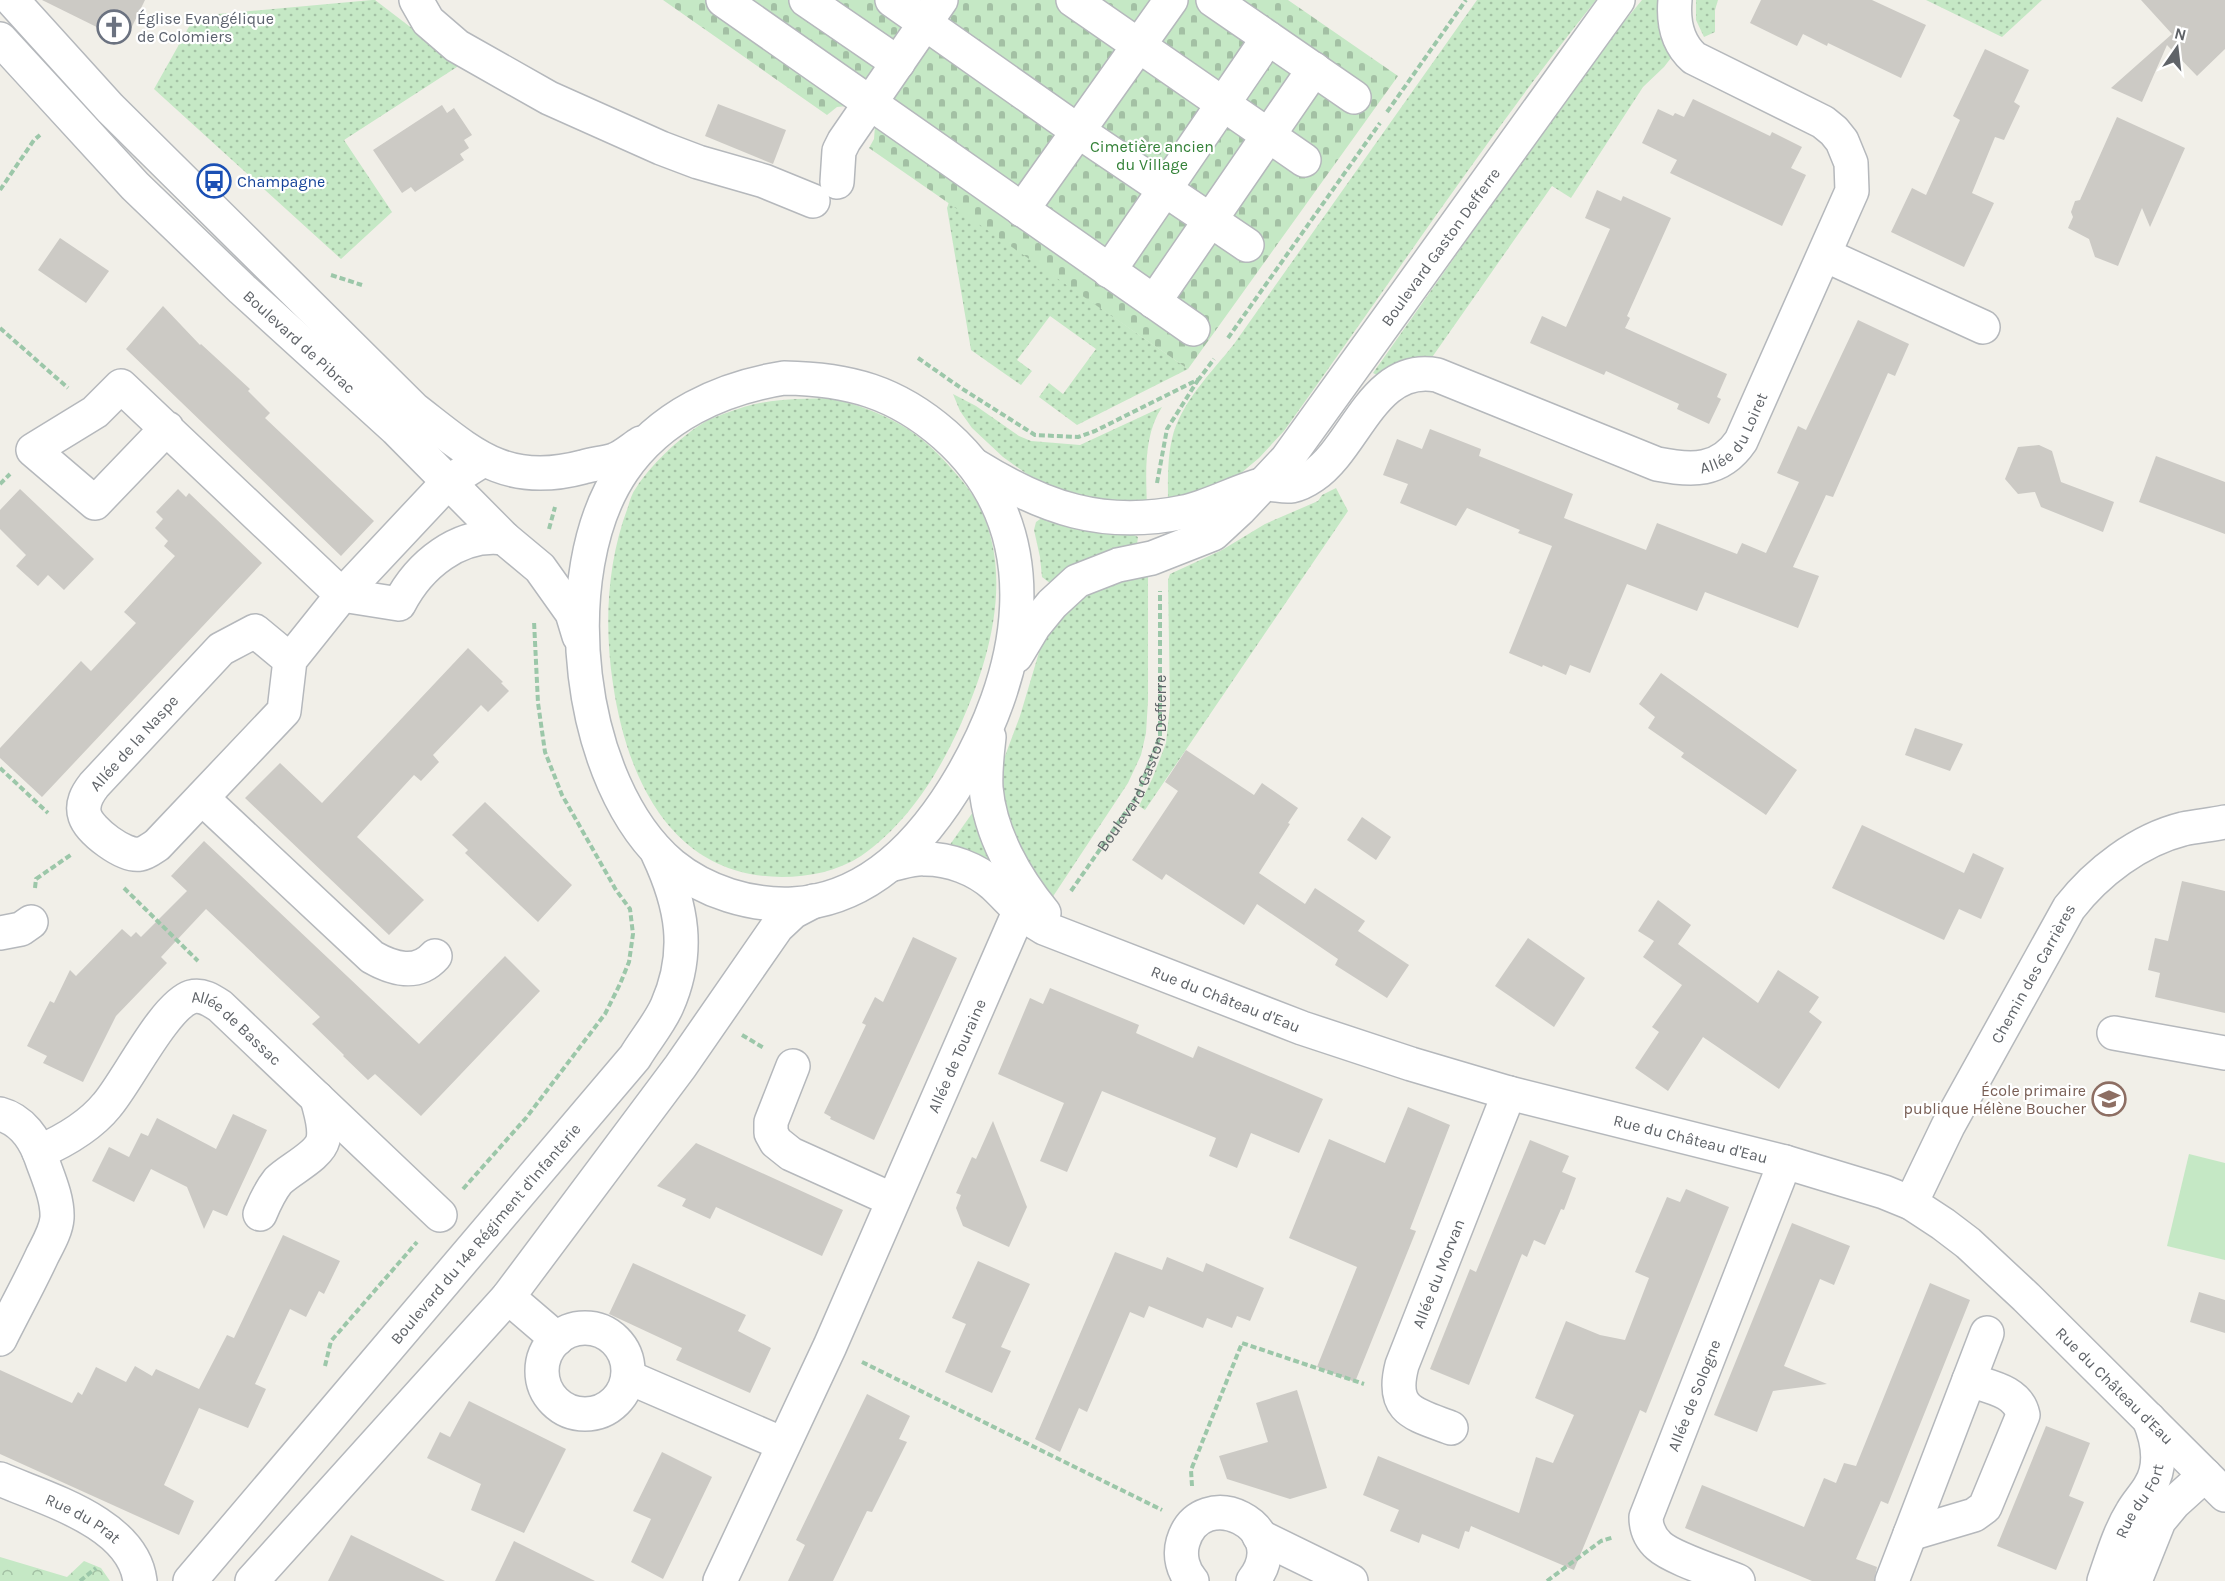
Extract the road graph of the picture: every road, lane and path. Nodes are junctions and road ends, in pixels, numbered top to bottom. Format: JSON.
{"nodes":[{"id":1,"x":12,"y":0,"type":"edge"},
{"id":2,"x":416,"y":0,"type":"edge"},
{"id":3,"x":723,"y":0,"type":"edge"},
{"id":4,"x":806,"y":0,"type":"edge"},
{"id":5,"x":892,"y":0,"type":"edge"},
{"id":6,"x":1073,"y":0,"type":"edge"},
{"id":7,"x":1171,"y":0,"type":"edge"},
{"id":8,"x":1213,"y":0,"type":"edge"},
{"id":9,"x":1466,"y":0,"type":"edge"},
{"id":10,"x":1674,"y":0,"type":"edge"},
{"id":11,"x":1617,"y":2,"type":"edge"},
{"id":12,"x":933,"y":11,"type":"edge"},
{"id":13,"x":1268,"y":38,"type":"junction"},
{"id":14,"x":0,"y":39,"type":"edge"},
{"id":15,"x":1138,"y":45,"type":"junction"},
{"id":16,"x":898,"y":63,"type":"junction"},
{"id":17,"x":1314,"y":69,"type":"junction"},
{"id":18,"x":1354,"y":97,"type":"dead end"},
{"id":19,"x":870,"y":104,"type":"junction"},
{"id":20,"x":1222,"y":104,"type":"junction"},
{"id":21,"x":66,"y":111,"type":"junction"},
{"id":22,"x":1078,"y":131,"type":"junction"},
{"id":23,"x":1269,"y":136,"type":"junction"},
{"id":24,"x":1304,"y":160,"type":"dead end"},
{"id":25,"x":1164,"y":189,"type":"junction"},
{"id":26,"x":0,"y":190,"type":"edge"},
{"id":27,"x":1022,"y":210,"type":"junction"},
{"id":28,"x":1210,"y":220,"type":"junction"},
{"id":29,"x":1247,"y":245,"type":"dead end"},
{"id":30,"x":1825,"y":255,"type":"junction"},
{"id":31,"x":1109,"y":271,"type":"junction"},
{"id":32,"x":1154,"y":302,"type":"junction"},
{"id":33,"x":1983,"y":327,"type":"dead end"},
{"id":34,"x":0,"y":328,"type":"edge"},
{"id":35,"x":1193,"y":329,"type":"dead end"},
{"id":36,"x":1227,"y":340,"type":"dead end"},
{"id":37,"x":1220,"y":350,"type":"dead end"},
{"id":38,"x":918,"y":358,"type":"dead end"},
{"id":39,"x":1199,"y":379,"type":"junction"},
{"id":40,"x":95,"y":412,"type":"junction"},
{"id":41,"x":167,"y":429,"type":"junction"},
{"id":42,"x":655,"y":434,"type":"junction"},
{"id":43,"x":483,"y":460,"type":"junction"},
{"id":44,"x":974,"y":465,"type":"junction"},
{"id":45,"x":448,"y":482,"type":"junction"},
{"id":46,"x":1262,"y":484,"type":"junction"},
{"id":47,"x":1156,"y":489,"type":"dead end"},
{"id":48,"x":558,"y":498,"type":"dead end"},
{"id":49,"x":548,"y":533,"type":"dead end"},
{"id":50,"x":504,"y":538,"type":"junction"},
{"id":51,"x":1158,"y":582,"type":"dead end"},
{"id":52,"x":342,"y":595,"type":"junction"},
{"id":53,"x":534,"y":619,"type":"dead end"},
{"id":54,"x":584,"y":652,"type":"junction"},
{"id":55,"x":290,"y":660,"type":"junction"},
{"id":56,"x":1006,"y":676,"type":"junction"},
{"id":57,"x":992,"y":719,"type":"junction"},
{"id":58,"x":202,"y":798,"type":"junction"},
{"id":59,"x":2225,"y":822,"type":"edge"},
{"id":60,"x":104,"y":837,"type":"junction"},
{"id":61,"x":656,"y":849,"type":"junction"},
{"id":62,"x":893,"y":864,"type":"junction"},
{"id":63,"x":814,"y":902,"type":"junction"},
{"id":64,"x":1019,"y":912,"type":"junction"},
{"id":65,"x":31,"y":922,"type":"joint"},
{"id":66,"x":0,"y":933,"type":"edge"},
{"id":67,"x":1066,"y":937,"type":"junction"},
{"id":68,"x":435,"y":956,"type":"dead end"},
{"id":69,"x":712,"y":1017,"type":"junction"},
{"id":70,"x":2115,"y":1033,"type":"dead end"},
{"id":71,"x":2225,"y":1053,"type":"edge"},
{"id":72,"x":793,"y":1066,"type":"joint"},
{"id":73,"x":1509,"y":1093,"type":"junction"},
{"id":74,"x":316,"y":1098,"type":"junction"},
{"id":75,"x":0,"y":1114,"type":"edge"},
{"id":76,"x":39,"y":1152,"type":"junction"},
{"id":77,"x":1785,"y":1162,"type":"junction"},
{"id":78,"x":893,"y":1200,"type":"junction"},
{"id":79,"x":1911,"y":1203,"type":"junction"},
{"id":80,"x":260,"y":1214,"type":"dead end"},
{"id":81,"x":440,"y":1215,"type":"junction"},
{"id":82,"x":508,"y":1297,"type":"junction"},
{"id":83,"x":1987,"y":1333,"type":"dead end"},
{"id":84,"x":0,"y":1339,"type":"edge"},
{"id":85,"x":557,"y":1339,"type":"junction"},
{"id":86,"x":830,"y":1346,"type":"junction"},
{"id":87,"x":323,"y":1372,"type":"dead end"},
{"id":88,"x":628,"y":1377,"type":"junction"},
{"id":89,"x":1969,"y":1380,"type":"junction"},
{"id":90,"x":1398,"y":1395,"type":"junction"},
{"id":91,"x":2149,"y":1419,"type":"junction"},
{"id":92,"x":1451,"y":1428,"type":"dead end"},
{"id":93,"x":783,"y":1444,"type":"junction"},
{"id":94,"x":0,"y":1479,"type":"edge"},
{"id":95,"x":2215,"y":1485,"type":"edge"},
{"id":96,"x":1192,"y":1525,"type":"junction"},
{"id":97,"x":1646,"y":1527,"type":"junction"},
{"id":98,"x":1910,"y":1534,"type":"junction"},
{"id":99,"x":1259,"y":1536,"type":"junction"},
{"id":100,"x":140,"y":1581,"type":"edge"},
{"id":101,"x":190,"y":1581,"type":"edge"},
{"id":102,"x":252,"y":1581,"type":"edge"},
{"id":103,"x":720,"y":1581,"type":"edge"},
{"id":104,"x":1192,"y":1581,"type":"edge"},
{"id":105,"x":1253,"y":1581,"type":"edge"},
{"id":106,"x":1351,"y":1581,"type":"edge"},
{"id":107,"x":1547,"y":1581,"type":"edge"},
{"id":108,"x":1738,"y":1581,"type":"edge"},
{"id":109,"x":1892,"y":1581,"type":"edge"},
{"id":110,"x":2104,"y":1581,"type":"edge"},
{"id":111,"x":2135,"y":1581,"type":"edge"}],
"edges":[{"from":1,"to":43,"type":"street","name":"Boulevard de Pibrac"},
{"from":2,"to":19,"type":"street"},
{"from":3,"to":19,"type":"street"},
{"from":4,"to":16,"type":"street"},
{"from":5,"to":12,"type":"street"},
{"from":6,"to":15,"type":"street"},
{"from":7,"to":15,"type":"street"},
{"from":8,"to":13,"type":"street"},
{"from":9,"to":36,"type":"path"},
{"from":10,"to":30,"type":"street","name":"Allée du Loiret"},
{"from":11,"to":46,"type":"street","name":"Boulevard Gaston Defferre"},
{"from":12,"to":16,"type":"street"},
{"from":12,"to":22,"type":"street"},
{"from":13,"to":17,"type":"street"},
{"from":13,"to":20,"type":"street"},
{"from":14,"to":21,"type":"street","name":"Boulevard de Pibrac"},
{"from":15,"to":20,"type":"street"},
{"from":15,"to":22,"type":"street"},
{"from":16,"to":19,"type":"street"},
{"from":17,"to":18,"type":"street"},
{"from":17,"to":23,"type":"street"},
{"from":19,"to":27,"type":"street"},
{"from":20,"to":23,"type":"street"},
{"from":20,"to":25,"type":"street"},
{"from":21,"to":26,"type":"path"},
{"from":21,"to":45,"type":"street","name":"Boulevard de Pibrac"},
{"from":22,"to":25,"type":"street"},
{"from":22,"to":27,"type":"street"},
{"from":23,"to":24,"type":"street"},
{"from":23,"to":28,"type":"street"},
{"from":25,"to":28,"type":"street"},
{"from":25,"to":31,"type":"street"},
{"from":27,"to":31,"type":"street"},
{"from":28,"to":29,"type":"street"},
{"from":28,"to":32,"type":"street"},
{"from":30,"to":33,"type":"street"},
{"from":30,"to":46,"type":"street","name":"Allée du Loiret"},
{"from":31,"to":32,"type":"street"},
{"from":32,"to":35,"type":"street"},
{"from":34,"to":40,"type":"path"},
{"from":37,"to":39,"type":"path"},
{"from":38,"to":39,"type":"path"},
{"from":39,"to":47,"type":"path"},
{"from":40,"to":41,"type":"street"},
{"from":40,"to":41,"type":"street"},
{"from":41,"to":52,"type":"street"},
{"from":42,"to":43,"type":"street","name":"Boulevard de Pibrac"},
{"from":42,"to":44,"type":"street"},
{"from":42,"to":54,"type":"street"},
{"from":43,"to":45,"type":"street"},
{"from":44,"to":46,"type":"street","name":"Boulevard Gaston Defferre"},
{"from":44,"to":56,"type":"street"},
{"from":45,"to":50,"type":"street","name":"Boulevard de Pibrac"},
{"from":45,"to":52,"type":"street"},
{"from":46,"to":56,"type":"street","name":"Boulevard Gaston Defferre"},
{"from":48,"to":49,"type":"path"},
{"from":50,"to":52,"type":"street"},
{"from":50,"to":54,"type":"street","name":"Boulevard de Pibrac"},
{"from":51,"to":67,"type":"path","name":"Boulevard Gaston Defferre"},
{"from":52,"to":55,"type":"street"},
{"from":53,"to":81,"type":"path"},
{"from":54,"to":61,"type":"street"},
{"from":55,"to":58,"type":"street","name":"Allée de la Naspe"},
{"from":55,"to":60,"type":"street","name":"Allée de la Naspe"},
{"from":56,"to":57,"type":"street"},
{"from":57,"to":62,"type":"street"},
{"from":57,"to":67,"type":"street","name":"Rue du Château d'Eau"},
{"from":58,"to":60,"type":"street","name":"Allée de la Naspe"},
{"from":58,"to":68,"type":"street"},
{"from":59,"to":79,"type":"street","name":"Chemin des Carrières"},
{"from":60,"to":65,"type":"path"},
{"from":61,"to":63,"type":"street"},
{"from":61,"to":101,"type":"street","name":"Boulevard du 14e Régiment d'Infanterie"},
{"from":62,"to":63,"type":"street"},
{"from":62,"to":64,"type":"street","name":"Rue du Château d'Eau"},
{"from":63,"to":69,"type":"street"},
{"from":64,"to":67,"type":"street","name":"Rue du Château d'Eau"},
{"from":64,"to":78,"type":"street","name":"Allée de Touraine"},
{"from":65,"to":66,"type":"street"},
{"from":67,"to":73,"type":"street","name":"Rue du Château d'Eau"},
{"from":69,"to":72,"type":"path"},
{"from":69,"to":82,"type":"street"},
{"from":70,"to":71,"type":"street"},
{"from":72,"to":78,"type":"street"},
{"from":73,"to":77,"type":"street","name":"Rue du Château d'Eau"},
{"from":73,"to":90,"type":"street","name":"Allée du Morvan"},
{"from":74,"to":76,"type":"street","name":"Allée de Bassac"},
{"from":74,"to":80,"type":"street"},
{"from":74,"to":81,"type":"street","name":"Allée de Bassac"},
{"from":75,"to":76,"type":"street"},
{"from":76,"to":84,"type":"street"},
{"from":77,"to":79,"type":"street","name":"Rue du Château d'Eau"},
{"from":77,"to":97,"type":"street","name":"Allée de Sologne"},
{"from":78,"to":86,"type":"street","name":"Allée de Touraine"},
{"from":79,"to":91,"type":"street","name":"Rue du Château d'Eau"},
{"from":81,"to":87,"type":"path"},
{"from":82,"to":85,"type":"street"},
{"from":82,"to":102,"type":"street"},
{"from":83,"to":89,"type":"street"},
{"from":85,"to":88,"type":"street"},
{"from":85,"to":88,"type":"street"},
{"from":86,"to":93,"type":"street","name":"Allée de Touraine"},
{"from":86,"to":96,"type":"path"},
{"from":88,"to":93,"type":"street"},
{"from":89,"to":98,"type":"street"},
{"from":89,"to":98,"type":"street"},
{"from":90,"to":92,"type":"street"},
{"from":90,"to":96,"type":"path"},
{"from":91,"to":95,"type":"street","name":"Rue du Château d'Eau"},
{"from":91,"to":110,"type":"street","name":"Rue du Fort"},
{"from":93,"to":103,"type":"street","name":"Allée de Touraine"},
{"from":94,"to":100,"type":"street","name":"Rue du Prat"},
{"from":95,"to":111,"type":"street","name":"Rue du Fort"},
{"from":96,"to":99,"type":"street"},
{"from":96,"to":104,"type":"street"},
{"from":97,"to":107,"type":"path"},
{"from":97,"to":108,"type":"street"},
{"from":98,"to":109,"type":"street"},
{"from":99,"to":105,"type":"street"},
{"from":99,"to":106,"type":"street"}]}
